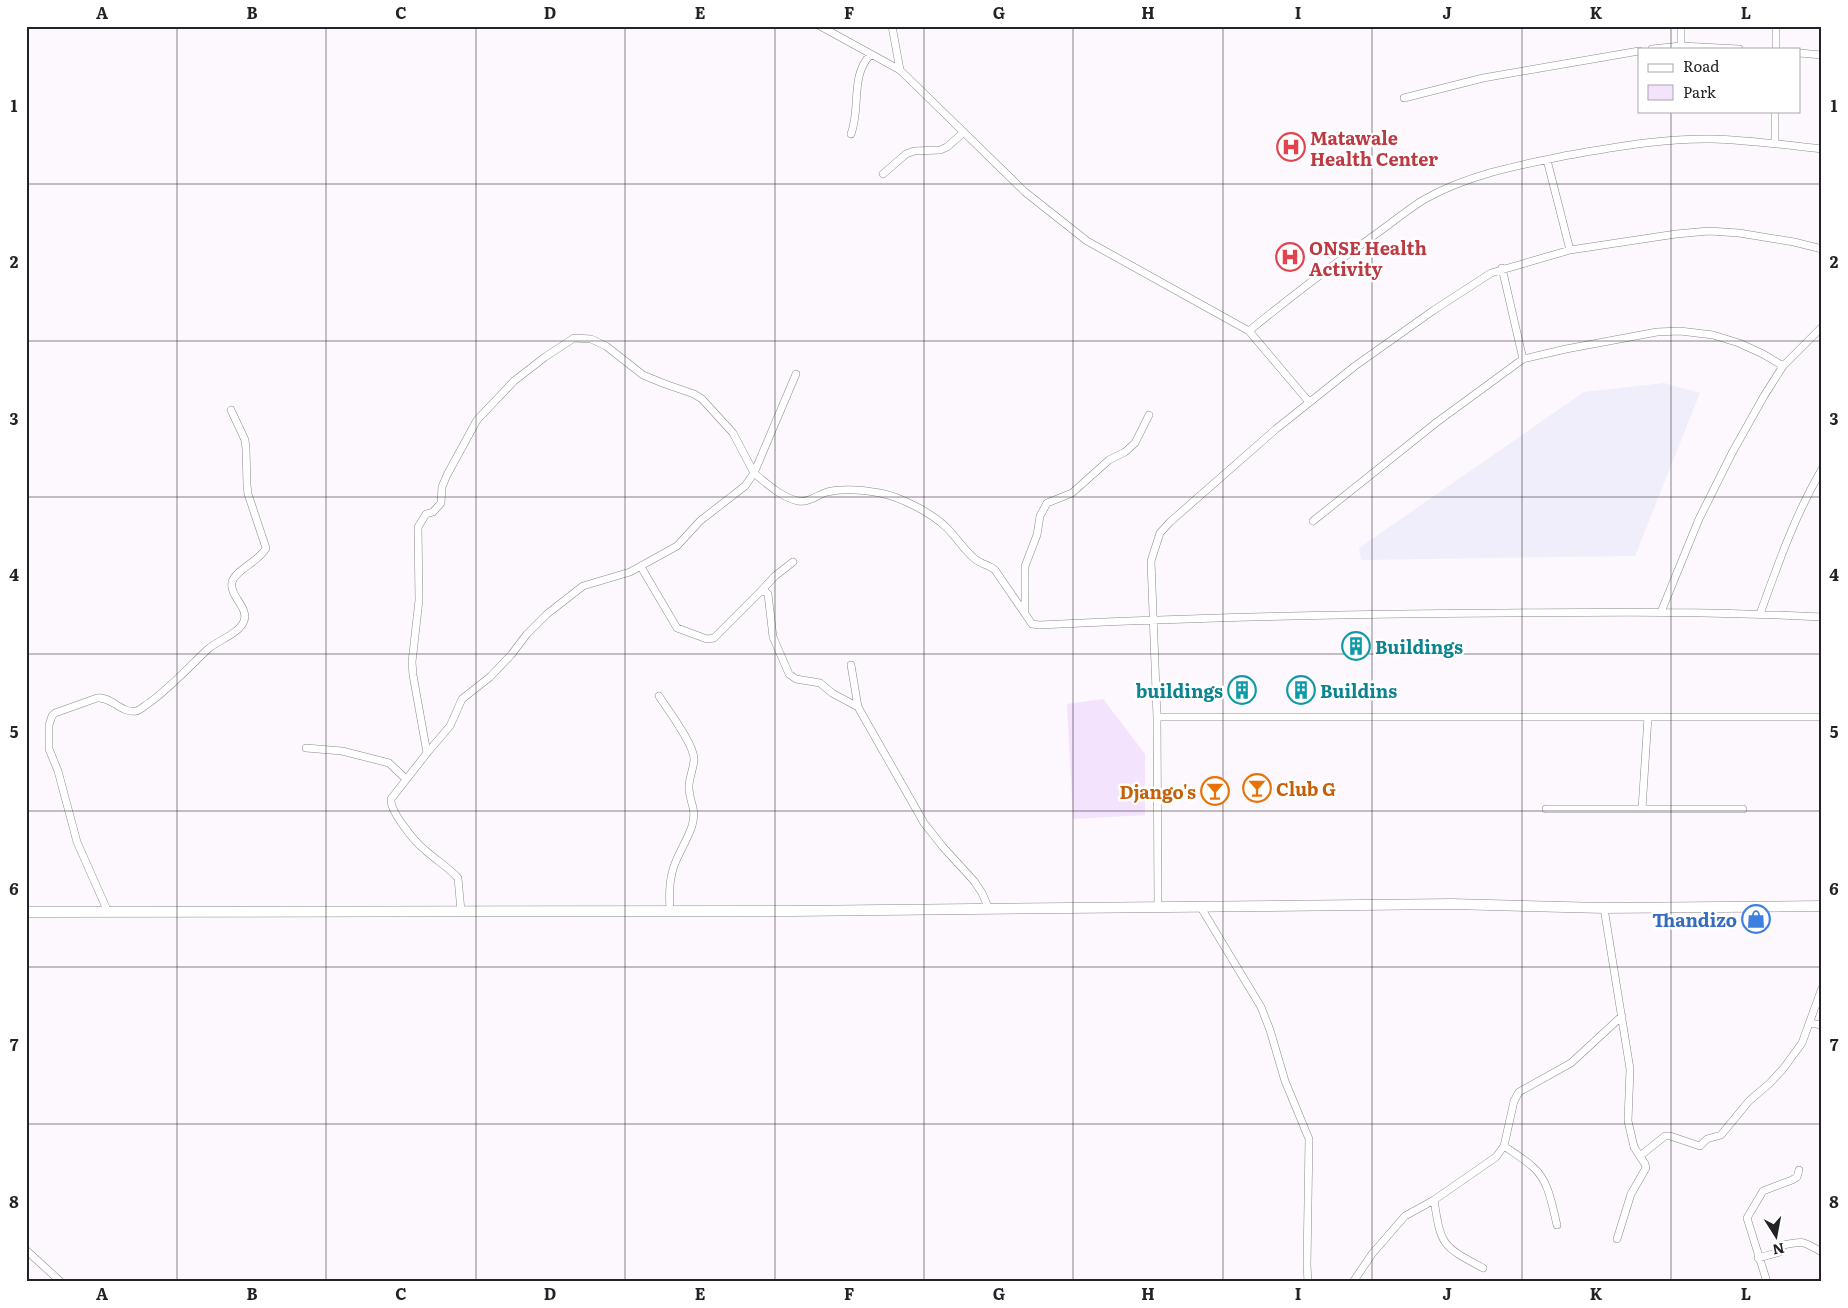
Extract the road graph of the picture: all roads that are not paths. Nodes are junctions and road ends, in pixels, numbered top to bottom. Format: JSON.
{"nodes":[{"id":1,"x":820,"y":26,"type":"edge"},
{"id":2,"x":892,"y":26,"type":"edge"},
{"id":3,"x":1681,"y":26,"type":"edge"},
{"id":4,"x":1776,"y":26,"type":"edge"},
{"id":5,"x":1681,"y":46,"type":"junction"},
{"id":6,"x":1662,"y":48,"type":"edge"},
{"id":7,"x":1720,"y":48,"type":"edge"},
{"id":8,"x":1776,"y":48,"type":"edge"},
{"id":9,"x":1638,"y":51,"type":"edge"},
{"id":10,"x":1800,"y":53,"type":"edge"},
{"id":11,"x":870,"y":55,"type":"junction"},
{"id":12,"x":1822,"y":55,"type":"edge"},
{"id":13,"x":900,"y":70,"type":"junction"},
{"id":14,"x":1404,"y":98,"type":"dead end"},
{"id":15,"x":1775,"y":112,"type":"edge"},
{"id":16,"x":963,"y":133,"type":"junction"},
{"id":17,"x":851,"y":134,"type":"dead end"},
{"id":18,"x":1775,"y":144,"type":"junction"},
{"id":19,"x":1822,"y":150,"type":"edge"},
{"id":20,"x":1547,"y":160,"type":"junction"},
{"id":21,"x":883,"y":174,"type":"dead end"},
{"id":22,"x":1822,"y":249,"type":"edge"},
{"id":23,"x":1570,"y":250,"type":"junction"},
{"id":24,"x":1502,"y":268,"type":"junction"},
{"id":25,"x":1822,"y":327,"type":"edge"},
{"id":26,"x":1249,"y":331,"type":"junction"},
{"id":27,"x":1523,"y":360,"type":"junction"},
{"id":28,"x":1783,"y":366,"type":"junction"},
{"id":29,"x":796,"y":374,"type":"dead end"},
{"id":30,"x":1309,"y":402,"type":"junction"},
{"id":31,"x":231,"y":410,"type":"dead end"},
{"id":32,"x":1149,"y":415,"type":"dead end"},
{"id":33,"x":1822,"y":469,"type":"edge"},
{"id":34,"x":754,"y":473,"type":"junction"},
{"id":35,"x":1313,"y":521,"type":"dead end"},
{"id":36,"x":793,"y":562,"type":"dead end"},
{"id":37,"x":641,"y":567,"type":"junction"},
{"id":38,"x":760,"y":592,"type":"junction"},
{"id":39,"x":1661,"y":612,"type":"junction"},
{"id":40,"x":1025,"y":614,"type":"junction"},
{"id":41,"x":1760,"y":614,"type":"junction"},
{"id":42,"x":1822,"y":617,"type":"edge"},
{"id":43,"x":1153,"y":619,"type":"junction"},
{"id":44,"x":851,"y":665,"type":"dead end"},
{"id":45,"x":658,"y":696,"type":"dead end"},
{"id":46,"x":858,"y":707,"type":"junction"},
{"id":47,"x":1157,"y":717,"type":"junction"},
{"id":48,"x":1648,"y":717,"type":"junction"},
{"id":49,"x":1822,"y":717,"type":"edge"},
{"id":50,"x":306,"y":748,"type":"dead end"},
{"id":51,"x":426,"y":753,"type":"junction"},
{"id":52,"x":406,"y":779,"type":"junction"},
{"id":53,"x":1546,"y":809,"type":"dead end"},
{"id":54,"x":1642,"y":809,"type":"junction"},
{"id":55,"x":1743,"y":809,"type":"dead end"},
{"id":56,"x":1158,"y":906,"type":"junction"},
{"id":57,"x":1200,"y":906,"type":"junction"},
{"id":58,"x":1822,"y":906,"type":"edge"},
{"id":59,"x":1604,"y":908,"type":"junction"},
{"id":60,"x":989,"y":909,"type":"junction"},
{"id":61,"x":670,"y":910,"type":"junction"},
{"id":62,"x":461,"y":911,"type":"junction"},
{"id":63,"x":26,"y":912,"type":"edge"},
{"id":64,"x":108,"y":912,"type":"junction"},
{"id":65,"x":1822,"y":988,"type":"edge"},
{"id":66,"x":1622,"y":1016,"type":"junction"},
{"id":67,"x":1810,"y":1023,"type":"junction"},
{"id":68,"x":1822,"y":1025,"type":"edge"},
{"id":69,"x":1504,"y":1146,"type":"junction"},
{"id":70,"x":1640,"y":1156,"type":"junction"},
{"id":71,"x":1799,"y":1170,"type":"dead end"},
{"id":72,"x":1434,"y":1200,"type":"junction"},
{"id":73,"x":1557,"y":1225,"type":"dead end"},
{"id":74,"x":1617,"y":1239,"type":"dead end"},
{"id":75,"x":26,"y":1250,"type":"edge"},
{"id":76,"x":1822,"y":1252,"type":"edge"},
{"id":77,"x":1758,"y":1258,"type":"junction"},
{"id":78,"x":1483,"y":1268,"type":"dead end"},
{"id":79,"x":61,"y":1282,"type":"edge"},
{"id":80,"x":1308,"y":1282,"type":"edge"},
{"id":81,"x":1353,"y":1282,"type":"edge"},
{"id":82,"x":1766,"y":1282,"type":"edge"}],
"edges":[{"from":1,"to":11,"type":"street"},
{"from":2,"to":13,"type":"street"},
{"from":3,"to":5,"type":"street"},
{"from":4,"to":8,"type":"street"},
{"from":5,"to":6,"type":"street"},
{"from":5,"to":7,"type":"street"},
{"from":9,"to":14,"type":"street"},
{"from":10,"to":12,"type":"street"},
{"from":11,"to":13,"type":"street"},
{"from":11,"to":17,"type":"street"},
{"from":13,"to":16,"type":"street"},
{"from":15,"to":18,"type":"street"},
{"from":16,"to":21,"type":"street"},
{"from":16,"to":26,"type":"street"},
{"from":18,"to":19,"type":"street"},
{"from":18,"to":20,"type":"street"},
{"from":20,"to":23,"type":"street"},
{"from":20,"to":26,"type":"street"},
{"from":22,"to":23,"type":"street"},
{"from":23,"to":24,"type":"street"},
{"from":24,"to":27,"type":"street"},
{"from":24,"to":30,"type":"street"},
{"from":25,"to":28,"type":"street"},
{"from":26,"to":30,"type":"street"},
{"from":27,"to":28,"type":"street"},
{"from":27,"to":35,"type":"street"},
{"from":28,"to":39,"type":"street"},
{"from":29,"to":34,"type":"street"},
{"from":30,"to":43,"type":"street"},
{"from":31,"to":64,"type":"street"},
{"from":32,"to":40,"type":"street"},
{"from":33,"to":41,"type":"street"},
{"from":34,"to":37,"type":"street"},
{"from":34,"to":40,"type":"street"},
{"from":34,"to":51,"type":"street"},
{"from":36,"to":38,"type":"street"},
{"from":37,"to":38,"type":"street"},
{"from":37,"to":51,"type":"street"},
{"from":38,"to":46,"type":"street"},
{"from":39,"to":41,"type":"street"},
{"from":39,"to":43,"type":"street"},
{"from":40,"to":43,"type":"street"},
{"from":41,"to":42,"type":"street"},
{"from":43,"to":47,"type":"street"},
{"from":44,"to":46,"type":"street"},
{"from":45,"to":61,"type":"street"},
{"from":46,"to":60,"type":"street"},
{"from":47,"to":48,"type":"street"},
{"from":47,"to":56,"type":"street"},
{"from":48,"to":49,"type":"street"},
{"from":48,"to":54,"type":"street"},
{"from":50,"to":52,"type":"street"},
{"from":51,"to":52,"type":"street"},
{"from":52,"to":62,"type":"street"},
{"from":53,"to":54,"type":"street"},
{"from":54,"to":55,"type":"street"},
{"from":56,"to":57,"type":"main road"},
{"from":56,"to":60,"type":"main road"},
{"from":57,"to":59,"type":"main road"},
{"from":57,"to":80,"type":"street"},
{"from":58,"to":59,"type":"main road"},
{"from":59,"to":66,"type":"street"},
{"from":60,"to":61,"type":"main road"},
{"from":61,"to":62,"type":"main road"},
{"from":62,"to":64,"type":"main road"},
{"from":63,"to":64,"type":"main road"},
{"from":65,"to":67,"type":"street"},
{"from":66,"to":69,"type":"street"},
{"from":66,"to":70,"type":"street"},
{"from":67,"to":68,"type":"street"},
{"from":67,"to":70,"type":"street"},
{"from":69,"to":72,"type":"street"},
{"from":69,"to":73,"type":"street"},
{"from":70,"to":74,"type":"street"},
{"from":71,"to":77,"type":"street"},
{"from":72,"to":78,"type":"street"},
{"from":72,"to":81,"type":"street"},
{"from":75,"to":79,"type":"street"},
{"from":76,"to":77,"type":"street"},
{"from":77,"to":82,"type":"street"}]}
